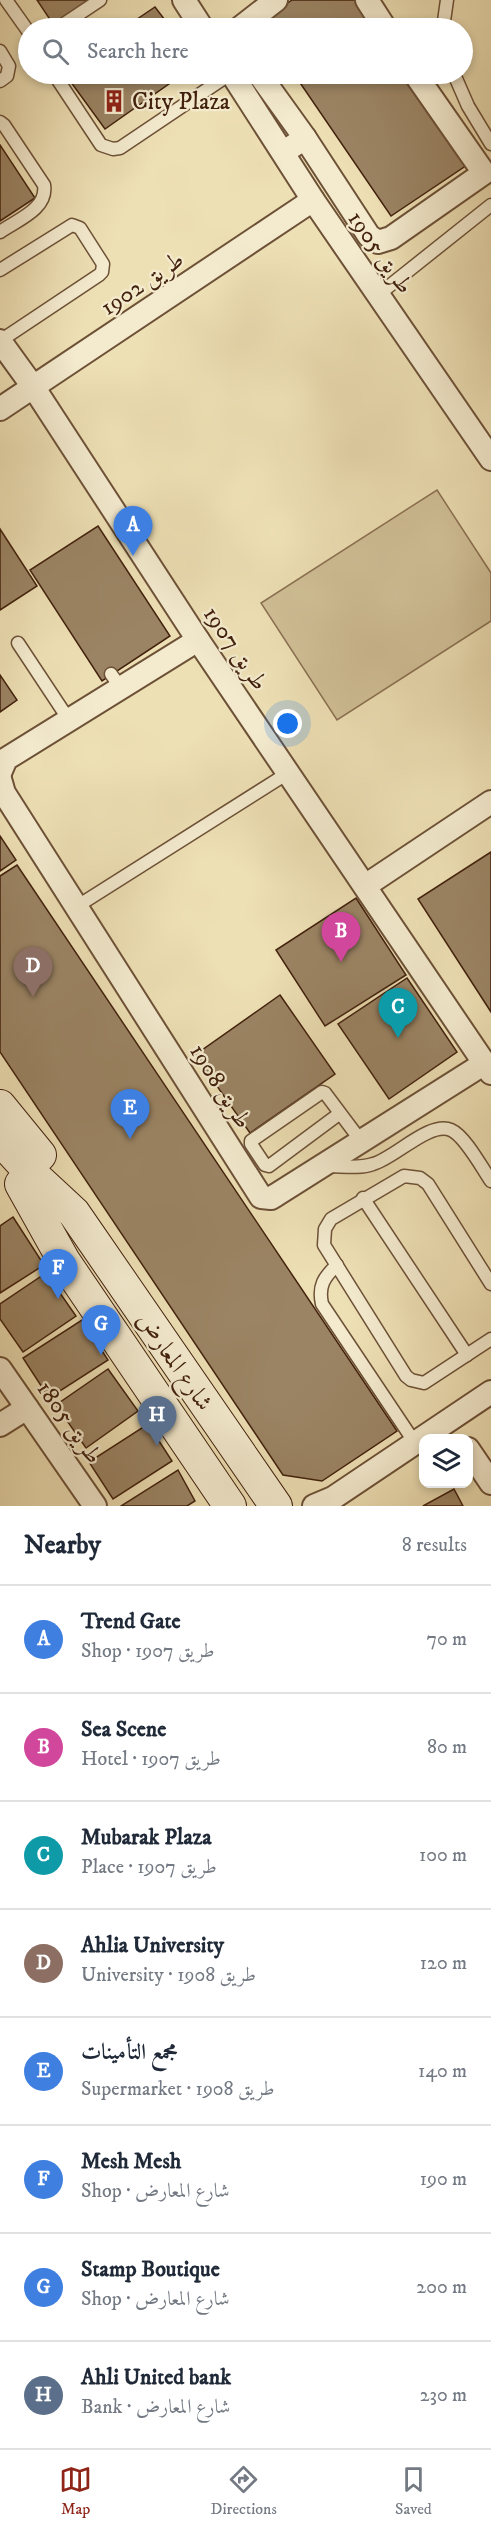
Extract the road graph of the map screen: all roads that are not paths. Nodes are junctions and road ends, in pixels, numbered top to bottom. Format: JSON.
{"nodes":[{"id":1,"x":6,"y":0,"type":"edge"},
{"id":2,"x":100,"y":0,"type":"edge"},
{"id":3,"x":184,"y":0,"type":"edge"},
{"id":4,"x":276,"y":0,"type":"edge"},
{"id":5,"x":367,"y":0,"type":"edge"},
{"id":6,"x":447,"y":0,"type":"edge"},
{"id":7,"x":19,"y":18,"type":"edge"},
{"id":8,"x":73,"y":18,"type":"edge"},
{"id":9,"x":196,"y":18,"type":"edge"},
{"id":10,"x":253,"y":18,"type":"edge"},
{"id":11,"x":379,"y":18,"type":"edge"},
{"id":12,"x":444,"y":18,"type":"edge"},
{"id":13,"x":0,"y":51,"type":"edge"},
{"id":14,"x":0,"y":81,"type":"edge"},
{"id":15,"x":61,"y":84,"type":"edge"},
{"id":16,"x":216,"y":84,"type":"edge"},
{"id":17,"x":237,"y":84,"type":"edge"},
{"id":18,"x":265,"y":84,"type":"edge"},
{"id":19,"x":423,"y":84,"type":"edge"},
{"id":20,"x":458,"y":84,"type":"edge"},
{"id":21,"x":0,"y":122,"type":"edge"},
{"id":22,"x":304,"y":138,"type":"junction"},
{"id":23,"x":491,"y":144,"type":"edge"},
{"id":24,"x":282,"y":153,"type":"junction"},
{"id":25,"x":313,"y":200,"type":"junction"},
{"id":26,"x":491,"y":205,"type":"edge"},
{"id":27,"x":0,"y":232,"type":"edge"},
{"id":28,"x":378,"y":242,"type":"junction"},
{"id":29,"x":354,"y":260,"type":"junction"},
{"id":30,"x":0,"y":270,"type":"edge"},
{"id":31,"x":378,"y":295,"type":"junction"},
{"id":32,"x":0,"y":341,"type":"edge"},
{"id":33,"x":34,"y":388,"type":"junction"},
{"id":34,"x":0,"y":409,"type":"edge"},
{"id":35,"x":491,"y":459,"type":"edge"},
{"id":36,"x":198,"y":640,"type":"junction"},
{"id":37,"x":18,"y":643,"type":"dead end"},
{"id":38,"x":69,"y":720,"type":"junction"},
{"id":39,"x":0,"y":772,"type":"edge"},
{"id":40,"x":288,"y":773,"type":"junction"},
{"id":41,"x":0,"y":779,"type":"edge"},
{"id":42,"x":491,"y":802,"type":"edge"},
{"id":43,"x":365,"y":886,"type":"junction"},
{"id":44,"x":76,"y":907,"type":"junction"},
{"id":45,"x":488,"y":1068,"type":"edge"},
{"id":46,"x":0,"y":1106,"type":"edge"},
{"id":47,"x":339,"y":1113,"type":"junction"},
{"id":48,"x":0,"y":1139,"type":"edge"},
{"id":49,"x":361,"y":1141,"type":"junction"},
{"id":50,"x":0,"y":1161,"type":"edge"},
{"id":51,"x":323,"y":1166,"type":"junction"},
{"id":52,"x":491,"y":1181,"type":"edge"},
{"id":53,"x":21,"y":1184,"type":"junction"},
{"id":54,"x":363,"y":1198,"type":"junction"},
{"id":55,"x":74,"y":1213,"type":"junction"},
{"id":56,"x":337,"y":1265,"type":"junction"},
{"id":57,"x":491,"y":1284,"type":"edge"},
{"id":58,"x":491,"y":1339,"type":"edge"},
{"id":59,"x":467,"y":1355,"type":"junction"},
{"id":60,"x":0,"y":1369,"type":"edge"},
{"id":61,"x":491,"y":1392,"type":"edge"},
{"id":62,"x":27,"y":1408,"type":"junction"},
{"id":63,"x":0,"y":1425,"type":"edge"},
{"id":64,"x":455,"y":1429,"type":"edge"},
{"id":65,"x":415,"y":1443,"type":"junction"},
{"id":66,"x":473,"y":1456,"type":"edge"},
{"id":67,"x":491,"y":1483,"type":"edge"},
{"id":68,"x":325,"y":1503,"type":"edge"},
{"id":69,"x":95,"y":1506,"type":"edge"},
{"id":70,"x":230,"y":1506,"type":"edge"},
{"id":71,"x":260,"y":1506,"type":"edge"},
{"id":72,"x":276,"y":1506,"type":"edge"}],
"edges":[{"from":1,"to":7,"type":"lane"},
{"from":2,"to":8,"type":"lane"},
{"from":3,"to":9,"type":"street"},
{"from":4,"to":10,"type":"street"},
{"from":5,"to":11,"type":"street"},
{"from":6,"to":12,"type":"lane"},
{"from":13,"to":14,"type":"lane"},
{"from":15,"to":16,"type":"lane"},
{"from":17,"to":24,"type":"street","name":"طريق 1905"},
{"from":18,"to":22,"type":"street"},
{"from":19,"to":28,"type":"street"},
{"from":20,"to":23,"type":"lane"},
{"from":21,"to":27,"type":"lane"},
{"from":22,"to":24,"type":"street"},
{"from":22,"to":28,"type":"street"},
{"from":24,"to":25,"type":"street","name":"طريق 1905"},
{"from":25,"to":29,"type":"street","name":"طريق 1905"},
{"from":25,"to":33,"type":"street","name":"طريق 1902"},
{"from":26,"to":31,"type":"lane"},
{"from":28,"to":29,"type":"street"},
{"from":29,"to":31,"type":"street","name":"طريق 1905"},
{"from":30,"to":32,"type":"lane"},
{"from":31,"to":35,"type":"street","name":"طريق 1905"},
{"from":32,"to":33,"type":"street","name":"طريق 1907"},
{"from":33,"to":34,"type":"street","name":"طريق 1902"},
{"from":33,"to":36,"type":"street","name":"طريق 1907"},
{"from":36,"to":38,"type":"street"},
{"from":36,"to":40,"type":"street","name":"طريق 1907"},
{"from":37,"to":38,"type":"lane"},
{"from":38,"to":39,"type":"street"},
{"from":40,"to":43,"type":"street","name":"طريق 1907"},
{"from":40,"to":44,"type":"lane"},
{"from":41,"to":44,"type":"street","name":"طريق 1908"},
{"from":42,"to":43,"type":"street"},
{"from":43,"to":45,"type":"street","name":"طريق 1907"},
{"from":44,"to":51,"type":"street","name":"طريق 1908"},
{"from":45,"to":49,"type":"street","name":"طريق 1908"},
{"from":46,"to":55,"type":"main road"},
{"from":47,"to":47,"type":"lane"},
{"from":47,"to":49,"type":"lane"},
{"from":48,"to":55,"type":"main road","name":"شارع المعارض"},
{"from":49,"to":51,"type":"street","name":"طريق 1908"},
{"from":50,"to":53,"type":"main road","name":"شارع المعارض"},
{"from":51,"to":52,"type":"lane"},
{"from":53,"to":70,"type":"main road"},
{"from":53,"to":71,"type":"main road","name":"شارع المعارض"},
{"from":54,"to":56,"type":"lane"},
{"from":54,"to":57,"type":"lane"},
{"from":54,"to":59,"type":"lane"},
{"from":55,"to":72,"type":"main road","name":"شارع المعارض"},
{"from":56,"to":59,"type":"lane"},
{"from":56,"to":65,"type":"lane"},
{"from":58,"to":59,"type":"lane"},
{"from":60,"to":62,"type":"street","name":"طريق 1805"},
{"from":61,"to":64,"type":"street"},
{"from":62,"to":63,"type":"street"},
{"from":62,"to":69,"type":"street","name":"طريق 1805"},
{"from":64,"to":65,"type":"street"},
{"from":65,"to":68,"type":"street"},
{"from":66,"to":67,"type":"street"}]}
